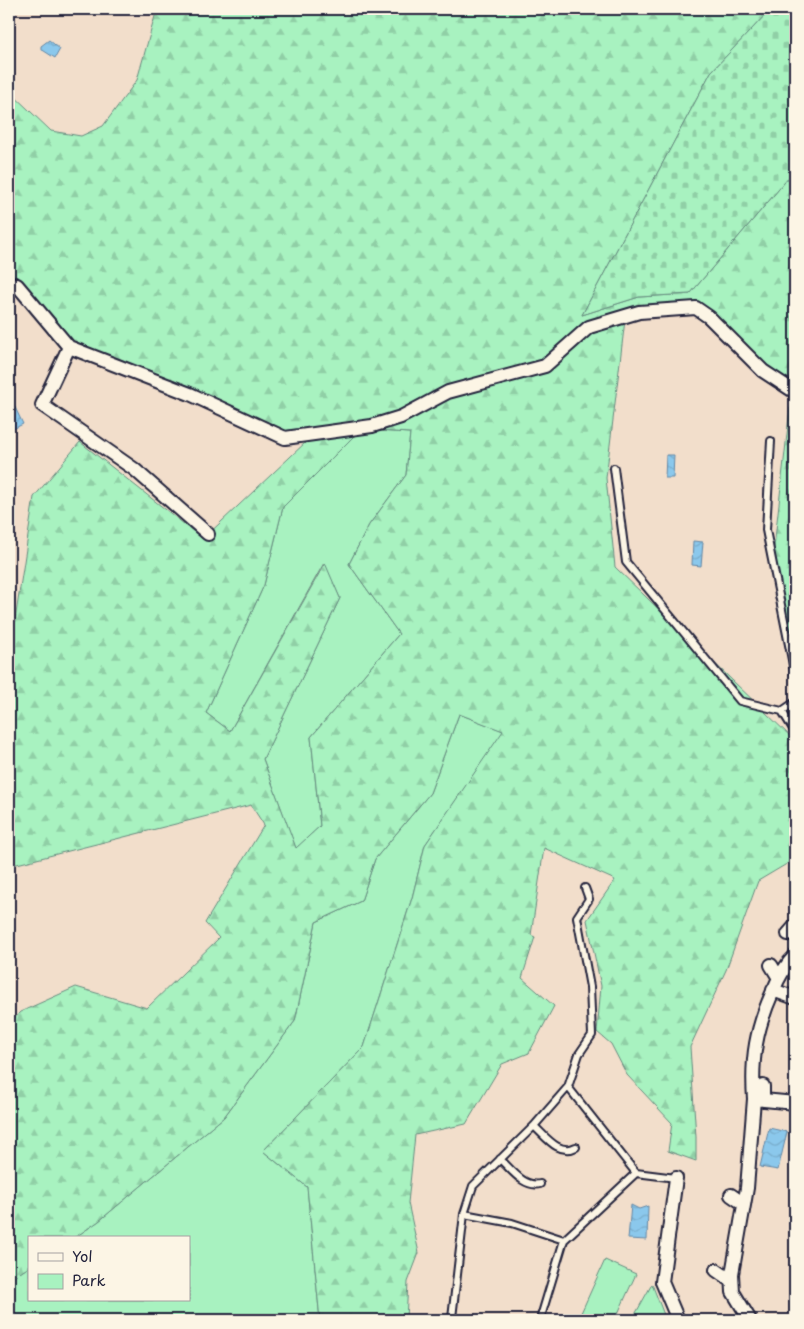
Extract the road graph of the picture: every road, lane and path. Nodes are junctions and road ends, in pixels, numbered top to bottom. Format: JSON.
{"nodes":[{"id":1,"x":9,"y":282,"type":"edge"},
{"id":2,"x":69,"y":347,"type":"junction"},
{"id":3,"x":795,"y":392,"type":"edge"},
{"id":4,"x":771,"y":441,"type":"dead end"},
{"id":5,"x":614,"y":468,"type":"dead end"},
{"id":6,"x":208,"y":534,"type":"dead end"},
{"id":7,"x":795,"y":675,"type":"edge"},
{"id":8,"x":795,"y":702,"type":"edge"},
{"id":9,"x":782,"y":711,"type":"junction"},
{"id":10,"x":795,"y":732,"type":"edge"},
{"id":11,"x":585,"y":888,"type":"dead end"},
{"id":12,"x":795,"y":956,"type":"edge"},
{"id":13,"x":771,"y":965,"type":"dead end"},
{"id":14,"x":779,"y":978,"type":"junction"},
{"id":15,"x":773,"y":990,"type":"junction"},
{"id":16,"x":795,"y":998,"type":"edge"},
{"id":17,"x":744,"y":1036,"type":"dead end"},
{"id":18,"x":755,"y":1046,"type":"junction"},
{"id":19,"x":763,"y":1086,"type":"dead end"},
{"id":20,"x":568,"y":1087,"type":"junction"},
{"id":21,"x":759,"y":1100,"type":"junction"},
{"id":22,"x":795,"y":1103,"type":"edge"},
{"id":23,"x":534,"y":1126,"type":"junction"},
{"id":24,"x":576,"y":1147,"type":"dead end"},
{"id":25,"x":500,"y":1159,"type":"junction"},
{"id":26,"x":636,"y":1173,"type":"junction"},
{"id":27,"x":676,"y":1178,"type":"joint"},
{"id":28,"x":540,"y":1184,"type":"dead end"},
{"id":29,"x":731,"y":1195,"type":"dead end"},
{"id":30,"x":744,"y":1204,"type":"junction"},
{"id":31,"x":464,"y":1214,"type":"junction"},
{"id":32,"x":564,"y":1240,"type":"junction"},
{"id":33,"x":716,"y":1270,"type":"dead end"},
{"id":34,"x":733,"y":1286,"type":"junction"},
{"id":35,"x":459,"y":1320,"type":"edge"},
{"id":36,"x":540,"y":1320,"type":"edge"},
{"id":37,"x":678,"y":1320,"type":"edge"},
{"id":38,"x":742,"y":1320,"type":"edge"},
{"id":39,"x":750,"y":1320,"type":"edge"}],
"edges":[{"from":1,"to":2,"type":"street"},
{"from":2,"to":3,"type":"street"},
{"from":2,"to":6,"type":"street"},
{"from":4,"to":7,"type":"lane"},
{"from":5,"to":9,"type":"lane"},
{"from":8,"to":9,"type":"lane"},
{"from":9,"to":10,"type":"lane"},
{"from":11,"to":20,"type":"lane"},
{"from":12,"to":14,"type":"street"},
{"from":13,"to":14,"type":"street"},
{"from":14,"to":15,"type":"street"},
{"from":15,"to":16,"type":"street"},
{"from":15,"to":18,"type":"street"},
{"from":17,"to":18,"type":"street"},
{"from":18,"to":21,"type":"street"},
{"from":19,"to":21,"type":"street"},
{"from":20,"to":23,"type":"lane"},
{"from":20,"to":26,"type":"lane"},
{"from":21,"to":22,"type":"street"},
{"from":21,"to":30,"type":"street"},
{"from":23,"to":24,"type":"lane"},
{"from":23,"to":25,"type":"lane"},
{"from":25,"to":28,"type":"lane"},
{"from":25,"to":31,"type":"lane"},
{"from":26,"to":27,"type":"lane"},
{"from":26,"to":32,"type":"lane"},
{"from":27,"to":37,"type":"street"},
{"from":29,"to":30,"type":"street"},
{"from":30,"to":34,"type":"street"},
{"from":31,"to":32,"type":"lane"},
{"from":31,"to":35,"type":"lane"},
{"from":32,"to":36,"type":"lane"},
{"from":33,"to":34,"type":"street"},
{"from":34,"to":38,"type":"street"},
{"from":34,"to":39,"type":"street"}]}
